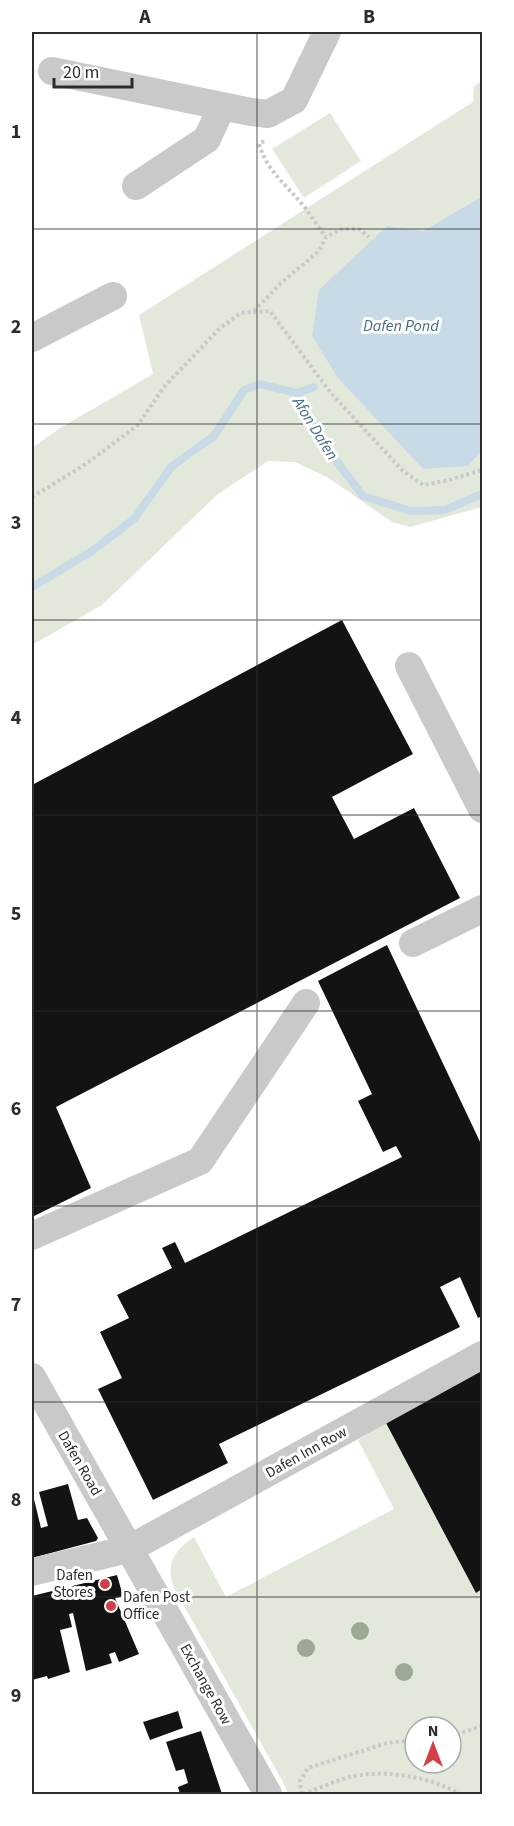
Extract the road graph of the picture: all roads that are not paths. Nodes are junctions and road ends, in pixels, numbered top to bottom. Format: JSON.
{"nodes":[{"id":1,"x":327,"y":32,"type":"edge"},
{"id":2,"x":52,"y":71,"type":"dead end"},
{"id":3,"x":222,"y":106,"type":"junction"},
{"id":4,"x":136,"y":186,"type":"dead end"},
{"id":5,"x":114,"y":296,"type":"dead end"},
{"id":6,"x":32,"y":338,"type":"edge"},
{"id":7,"x":409,"y":666,"type":"dead end"},
{"id":8,"x":483,"y":809,"type":"edge"},
{"id":9,"x":483,"y":909,"type":"edge"},
{"id":10,"x":413,"y":943,"type":"dead end"},
{"id":11,"x":306,"y":1003,"type":"dead end"},
{"id":12,"x":32,"y":1236,"type":"edge"},
{"id":13,"x":483,"y":1355,"type":"edge"},
{"id":14,"x":32,"y":1377,"type":"edge"},
{"id":15,"x":129,"y":1549,"type":"junction"},
{"id":16,"x":32,"y":1572,"type":"edge"},
{"id":17,"x":265,"y":1793,"type":"edge"}],
"edges":[{"from":1,"to":3,"type":"street"},
{"from":2,"to":3,"type":"street"},
{"from":3,"to":4,"type":"street"},
{"from":5,"to":6,"type":"street"},
{"from":7,"to":8,"type":"street"},
{"from":9,"to":10,"type":"street"},
{"from":11,"to":12,"type":"street"},
{"from":13,"to":15,"type":"street","name":"Dafen Inn Row"},
{"from":14,"to":15,"type":"street","name":"Dafen Road"},
{"from":15,"to":16,"type":"street","name":"Dafen Inn Row"},
{"from":15,"to":17,"type":"street","name":"Exchange Row"}]}
